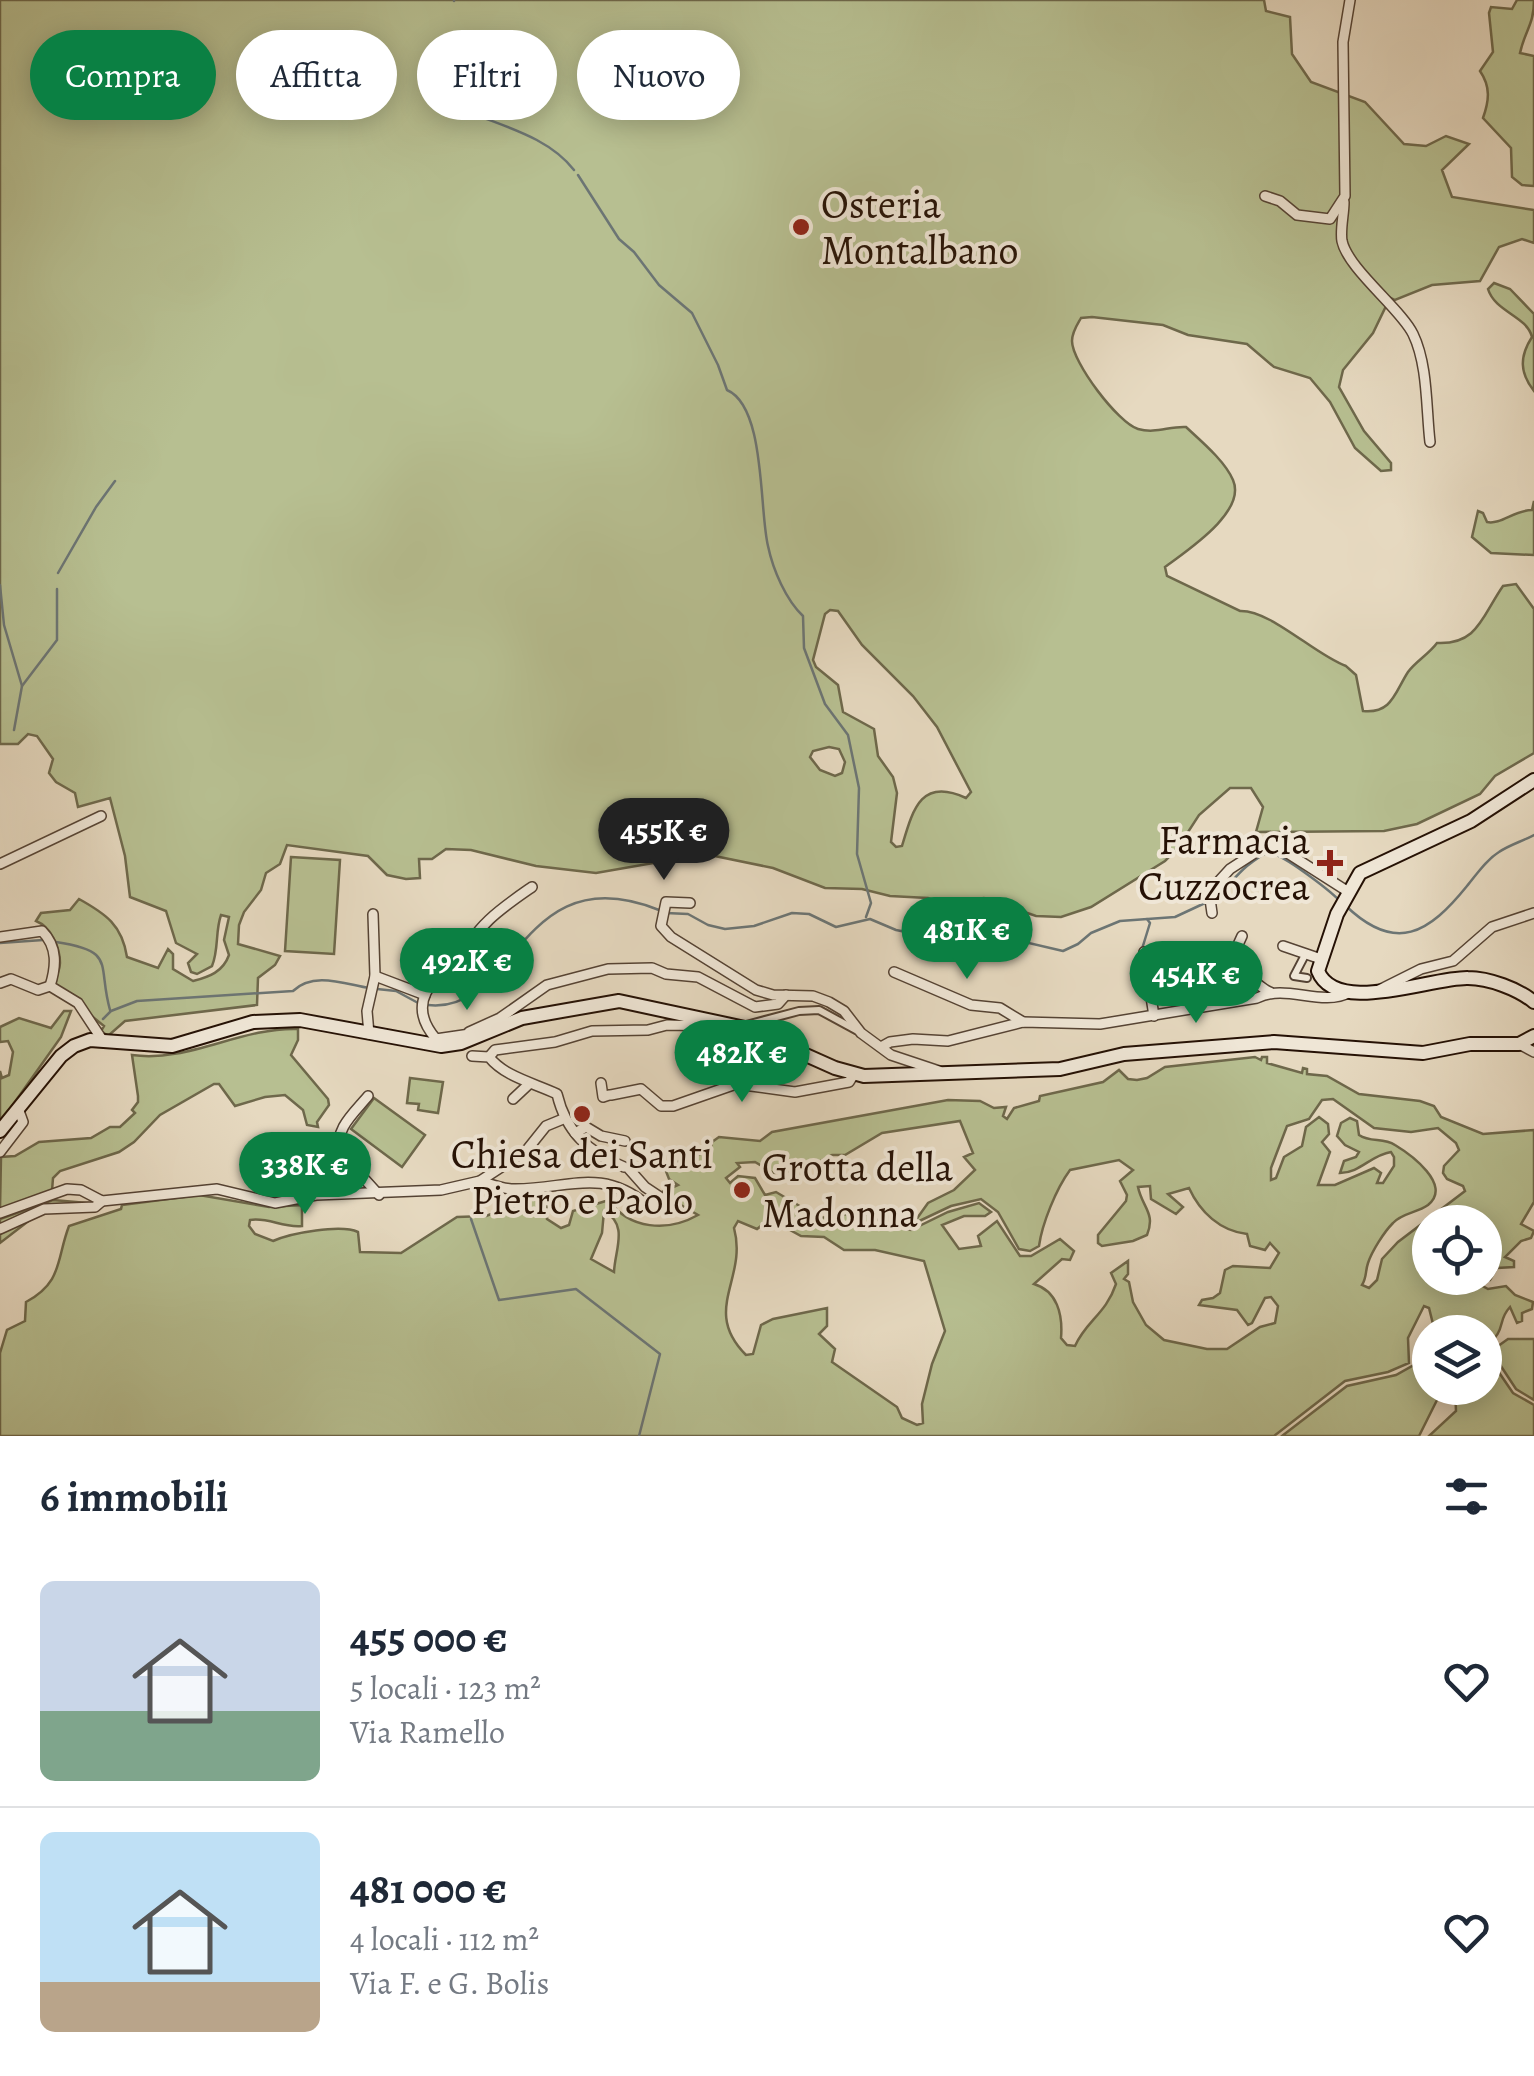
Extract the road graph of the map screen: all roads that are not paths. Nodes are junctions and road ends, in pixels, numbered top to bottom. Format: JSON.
{"nodes":[{"id":1,"x":1350,"y":0,"type":"edge"},
{"id":2,"x":1266,"y":196,"type":"dead end"},
{"id":3,"x":1344,"y":199,"type":"junction"},
{"id":4,"x":1430,"y":442,"type":"dead end"},
{"id":5,"x":1534,"y":780,"type":"edge"},
{"id":6,"x":102,"y":816,"type":"dead end"},
{"id":7,"x":0,"y":864,"type":"edge"},
{"id":8,"x":532,"y":886,"type":"dead end"},
{"id":9,"x":1348,"y":892,"type":"junction"},
{"id":10,"x":690,"y":903,"type":"dead end"},
{"id":11,"x":1212,"y":910,"type":"dead end"},
{"id":12,"x":1534,"y":913,"type":"edge"},
{"id":13,"x":373,"y":914,"type":"dead end"},
{"id":14,"x":662,"y":916,"type":"junction"},
{"id":15,"x":1242,"y":936,"type":"dead end"},
{"id":16,"x":0,"y":937,"type":"edge"},
{"id":17,"x":672,"y":942,"type":"dead end"},
{"id":18,"x":1283,"y":946,"type":"dead end"},
{"id":19,"x":1144,"y":952,"type":"dead end"},
{"id":20,"x":1305,"y":955,"type":"junction"},
{"id":21,"x":1322,"y":958,"type":"junction"},
{"id":22,"x":894,"y":972,"type":"dead end"},
{"id":23,"x":1303,"y":979,"type":"joint"},
{"id":24,"x":0,"y":983,"type":"edge"},
{"id":25,"x":374,"y":985,"type":"junction"},
{"id":26,"x":50,"y":986,"type":"junction"},
{"id":27,"x":1270,"y":992,"type":"junction"},
{"id":28,"x":1350,"y":992,"type":"junction"},
{"id":29,"x":1376,"y":992,"type":"junction"},
{"id":30,"x":1294,"y":993,"type":"junction"},
{"id":31,"x":786,"y":995,"type":"junction"},
{"id":32,"x":424,"y":1000,"type":"junction"},
{"id":33,"x":1534,"y":1002,"type":"edge"},
{"id":34,"x":1154,"y":1016,"type":"junction"},
{"id":35,"x":1023,"y":1022,"type":"junction"},
{"id":36,"x":736,"y":1026,"type":"junction"},
{"id":37,"x":862,"y":1033,"type":"junction"},
{"id":38,"x":369,"y":1034,"type":"junction"},
{"id":39,"x":470,"y":1035,"type":"junction"},
{"id":40,"x":1534,"y":1036,"type":"edge"},
{"id":41,"x":103,"y":1041,"type":"junction"},
{"id":42,"x":1519,"y":1044,"type":"junction"},
{"id":43,"x":885,"y":1050,"type":"junction"},
{"id":44,"x":1534,"y":1052,"type":"edge"},
{"id":45,"x":472,"y":1056,"type":"dead end"},
{"id":46,"x":489,"y":1057,"type":"junction"},
{"id":47,"x":854,"y":1074,"type":"junction"},
{"id":48,"x":946,"y":1074,"type":"junction"},
{"id":49,"x":874,"y":1076,"type":"junction"},
{"id":50,"x":529,"y":1084,"type":"junction"},
{"id":51,"x":602,"y":1084,"type":"dead end"},
{"id":52,"x":368,"y":1096,"type":"dead end"},
{"id":53,"x":514,"y":1100,"type":"dead end"},
{"id":54,"x":18,"y":1108,"type":"junction"},
{"id":55,"x":562,"y":1113,"type":"junction"},
{"id":56,"x":0,"y":1131,"type":"edge"},
{"id":57,"x":575,"y":1133,"type":"junction"},
{"id":58,"x":625,"y":1141,"type":"dead end"},
{"id":59,"x":0,"y":1152,"type":"edge"},
{"id":60,"x":480,"y":1181,"type":"junction"},
{"id":61,"x":379,"y":1195,"type":"junction"},
{"id":62,"x":102,"y":1202,"type":"junction"},
{"id":63,"x":0,"y":1213,"type":"edge"},
{"id":64,"x":0,"y":1229,"type":"edge"}],
"edges":[{"from":1,"to":3,"type":"street"},
{"from":2,"to":3,"type":"street"},
{"from":3,"to":4,"type":"street"},
{"from":5,"to":9,"type":"main road"},
{"from":6,"to":7,"type":"street"},
{"from":8,"to":32,"type":"street"},
{"from":9,"to":11,"type":"street"},
{"from":9,"to":21,"type":"main road"},
{"from":10,"to":14,"type":"street"},
{"from":12,"to":29,"type":"street"},
{"from":13,"to":25,"type":"street"},
{"from":14,"to":17,"type":"street"},
{"from":14,"to":31,"type":"street"},
{"from":15,"to":27,"type":"street"},
{"from":16,"to":26,"type":"street"},
{"from":18,"to":20,"type":"street"},
{"from":19,"to":34,"type":"street"},
{"from":20,"to":21,"type":"street"},
{"from":20,"to":23,"type":"street"},
{"from":21,"to":28,"type":"main road"},
{"from":22,"to":35,"type":"street"},
{"from":23,"to":30,"type":"street"},
{"from":24,"to":26,"type":"street"},
{"from":25,"to":32,"type":"street"},
{"from":25,"to":38,"type":"street"},
{"from":26,"to":41,"type":"street"},
{"from":27,"to":30,"type":"street"},
{"from":27,"to":34,"type":"street"},
{"from":28,"to":29,"type":"main road"},
{"from":28,"to":30,"type":"street"},
{"from":29,"to":33,"type":"main road"},
{"from":31,"to":37,"type":"street"},
{"from":31,"to":39,"type":"street"},
{"from":32,"to":39,"type":"street"},
{"from":34,"to":35,"type":"street"},
{"from":35,"to":43,"type":"street"},
{"from":36,"to":37,"type":"street"},
{"from":36,"to":39,"type":"main road"},
{"from":36,"to":46,"type":"street"},
{"from":36,"to":47,"type":"main road"},
{"from":37,"to":43,"type":"street"},
{"from":38,"to":39,"type":"main road"},
{"from":38,"to":41,"type":"main road"},
{"from":40,"to":42,"type":"main road"},
{"from":41,"to":54,"type":"main road"},
{"from":42,"to":44,"type":"street"},
{"from":42,"to":48,"type":"main road"},
{"from":43,"to":48,"type":"street"},
{"from":43,"to":49,"type":"street"},
{"from":45,"to":46,"type":"street"},
{"from":46,"to":50,"type":"street"},
{"from":47,"to":49,"type":"main road"},
{"from":47,"to":51,"type":"street"},
{"from":48,"to":49,"type":"main road"},
{"from":50,"to":53,"type":"street"},
{"from":50,"to":55,"type":"street"},
{"from":52,"to":61,"type":"street"},
{"from":54,"to":56,"type":"main road"},
{"from":54,"to":59,"type":"street"},
{"from":55,"to":57,"type":"street"},
{"from":55,"to":60,"type":"street"},
{"from":57,"to":58,"type":"street"},
{"from":57,"to":60,"type":"street"},
{"from":60,"to":61,"type":"street"},
{"from":61,"to":62,"type":"street"},
{"from":62,"to":63,"type":"street"},
{"from":62,"to":64,"type":"street"}]}
